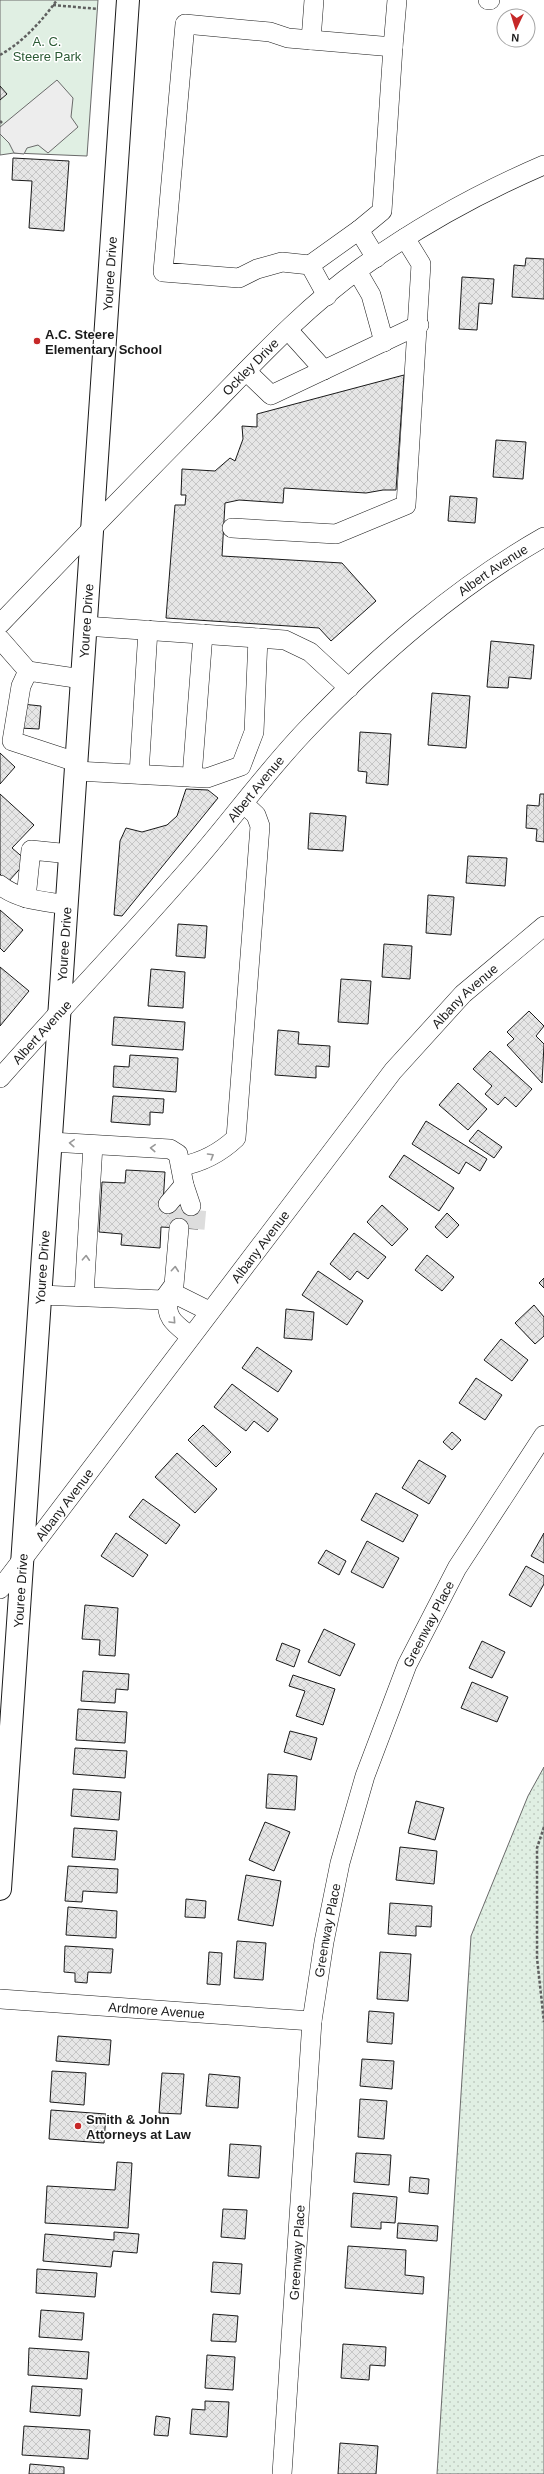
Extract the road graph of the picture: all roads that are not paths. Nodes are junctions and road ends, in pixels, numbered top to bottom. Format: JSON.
{"nodes":[{"id":1,"x":128,"y":0,"type":"edge"},
{"id":2,"x":314,"y":0,"type":"edge"},
{"id":3,"x":396,"y":0,"type":"edge"},
{"id":4,"x":311,"y":40,"type":"junction"},
{"id":5,"x":393,"y":47,"type":"junction"},
{"id":6,"x":544,"y":165,"type":"edge"},
{"id":7,"x":359,"y":230,"type":"junction"},
{"id":8,"x":405,"y":238,"type":"junction"},
{"id":9,"x":376,"y":258,"type":"junction"},
{"id":10,"x":310,"y":265,"type":"junction"},
{"id":11,"x":357,"y":271,"type":"junction"},
{"id":12,"x":327,"y":296,"type":"junction"},
{"id":13,"x":419,"y":325,"type":"junction"},
{"id":14,"x":288,"y":330,"type":"junction"},
{"id":15,"x":384,"y":342,"type":"junction"},
{"id":16,"x":324,"y":370,"type":"junction"},
{"id":17,"x":246,"y":371,"type":"junction"},
{"id":18,"x":92,"y":528,"type":"junction"},
{"id":19,"x":232,"y":528,"type":"dead end"},
{"id":20,"x":544,"y":537,"type":"edge"},
{"id":21,"x":0,"y":624,"type":"edge"},
{"id":22,"x":85,"y":626,"type":"junction"},
{"id":23,"x":148,"y":630,"type":"junction"},
{"id":24,"x":203,"y":634,"type":"junction"},
{"id":25,"x":258,"y":638,"type":"junction"},
{"id":26,"x":0,"y":639,"type":"edge"},
{"id":27,"x":28,"y":671,"type":"junction"},
{"id":28,"x":82,"y":679,"type":"junction"},
{"id":29,"x":349,"y":688,"type":"junction"},
{"id":30,"x":6,"y":737,"type":"edge"},
{"id":31,"x":76,"y":766,"type":"junction"},
{"id":32,"x":139,"y":774,"type":"junction"},
{"id":33,"x":192,"y":777,"type":"junction"},
{"id":34,"x":244,"y":804,"type":"junction"},
{"id":35,"x":70,"y":854,"type":"junction"},
{"id":36,"x":0,"y":885,"type":"edge"},
{"id":37,"x":26,"y":898,"type":"junction"},
{"id":38,"x":67,"y":905,"type":"junction"},
{"id":39,"x":544,"y":926,"type":"edge"},
{"id":40,"x":60,"y":1011,"type":"junction"},
{"id":41,"x":0,"y":1078,"type":"edge"},
{"id":42,"x":51,"y":1142,"type":"junction"},
{"id":43,"x":93,"y":1145,"type":"junction"},
{"id":44,"x":182,"y":1166,"type":"junction"},
{"id":45,"x":184,"y":1205,"type":"tunnel mouth"},
{"id":46,"x":182,"y":1229,"type":"tunnel mouth"},
{"id":47,"x":40,"y":1294,"type":"junction"},
{"id":48,"x":84,"y":1296,"type":"junction"},
{"id":49,"x":165,"y":1300,"type":"junction"},
{"id":50,"x":209,"y":1311,"type":"junction"},
{"id":51,"x":190,"y":1336,"type":"junction"},
{"id":52,"x":544,"y":1435,"type":"edge"},
{"id":53,"x":22,"y":1562,"type":"junction"},
{"id":54,"x":0,"y":1589,"type":"edge"},
{"id":55,"x":0,"y":1889,"type":"edge"},
{"id":56,"x":0,"y":1999,"type":"edge"},
{"id":57,"x":312,"y":2021,"type":"junction"},
{"id":58,"x":282,"y":2474,"type":"edge"}],
"edges":[{"from":1,"to":18,"type":"main road","name":"Youree Drive"},
{"from":2,"to":4,"type":"street"},
{"from":3,"to":5,"type":"street"},
{"from":4,"to":5,"type":"street"},
{"from":4,"to":10,"type":"street"},
{"from":5,"to":7,"type":"street"},
{"from":6,"to":8,"type":"street","name":"Ockley Drive"},
{"from":7,"to":9,"type":"street"},
{"from":7,"to":10,"type":"street"},
{"from":8,"to":9,"type":"street","name":"Ockley Drive"},
{"from":8,"to":13,"type":"street"},
{"from":9,"to":11,"type":"street","name":"Ockley Drive"},
{"from":10,"to":12,"type":"street"},
{"from":11,"to":12,"type":"street","name":"Ockley Drive"},
{"from":11,"to":15,"type":"street"},
{"from":12,"to":14,"type":"street","name":"Ockley Drive"},
{"from":13,"to":15,"type":"street"},
{"from":13,"to":19,"type":"street"},
{"from":14,"to":16,"type":"street"},
{"from":14,"to":17,"type":"street","name":"Ockley Drive"},
{"from":15,"to":16,"type":"street"},
{"from":16,"to":17,"type":"street"},
{"from":17,"to":18,"type":"street","name":"Ockley Drive"},
{"from":18,"to":21,"type":"street","name":"Ockley Drive"},
{"from":18,"to":22,"type":"main road","name":"Youree Drive"},
{"from":20,"to":29,"type":"street","name":"Albert Avenue"},
{"from":22,"to":23,"type":"street"},
{"from":22,"to":28,"type":"main road","name":"Youree Drive"},
{"from":23,"to":24,"type":"street"},
{"from":23,"to":32,"type":"street"},
{"from":24,"to":25,"type":"street"},
{"from":24,"to":33,"type":"street"},
{"from":25,"to":29,"type":"street"},
{"from":25,"to":33,"type":"street"},
{"from":26,"to":27,"type":"street"},
{"from":27,"to":28,"type":"street"},
{"from":27,"to":30,"type":"street"},
{"from":28,"to":31,"type":"main road","name":"Youree Drive"},
{"from":29,"to":34,"type":"street","name":"Albert Avenue"},
{"from":30,"to":31,"type":"street"},
{"from":31,"to":32,"type":"street"},
{"from":31,"to":35,"type":"main road","name":"Youree Drive"},
{"from":32,"to":33,"type":"street"},
{"from":34,"to":40,"type":"street","name":"Albert Avenue"},
{"from":44,"to":34,"type":"street","one_way":true},
{"from":35,"to":37,"type":"street"},
{"from":35,"to":38,"type":"main road","name":"Youree Drive"},
{"from":36,"to":37,"type":"street"},
{"from":37,"to":38,"type":"street"},
{"from":38,"to":40,"type":"main road","name":"Youree Drive"},
{"from":39,"to":50,"type":"street","name":"Albany Avenue"},
{"from":40,"to":41,"type":"street","name":"Albert Avenue"},
{"from":40,"to":42,"type":"main road","name":"Youree Drive"},
{"from":43,"to":42,"type":"street","one_way":true},
{"from":42,"to":47,"type":"main road","name":"Youree Drive"},
{"from":44,"to":43,"type":"street","one_way":true},
{"from":48,"to":43,"type":"street","one_way":true},
{"from":44,"to":45,"type":"street"},
{"from":49,"to":46,"type":"street","one_way":true},
{"from":47,"to":48,"type":"street"},
{"from":47,"to":53,"type":"main road","name":"Youree Drive"},
{"from":48,"to":49,"type":"street"},
{"from":49,"to":50,"type":"street"},
{"from":49,"to":51,"type":"street","one_way":true},
{"from":50,"to":51,"type":"street","name":"Albany Avenue"},
{"from":51,"to":53,"type":"street","name":"Albany Avenue"},
{"from":52,"to":57,"type":"street","name":"Greenway Place"},
{"from":53,"to":54,"type":"street","name":"Albany Avenue"},
{"from":53,"to":55,"type":"main road","name":"Youree Drive"},
{"from":56,"to":57,"type":"street","name":"Ardmore Avenue"},
{"from":57,"to":58,"type":"street","name":"Greenway Place"}]}
